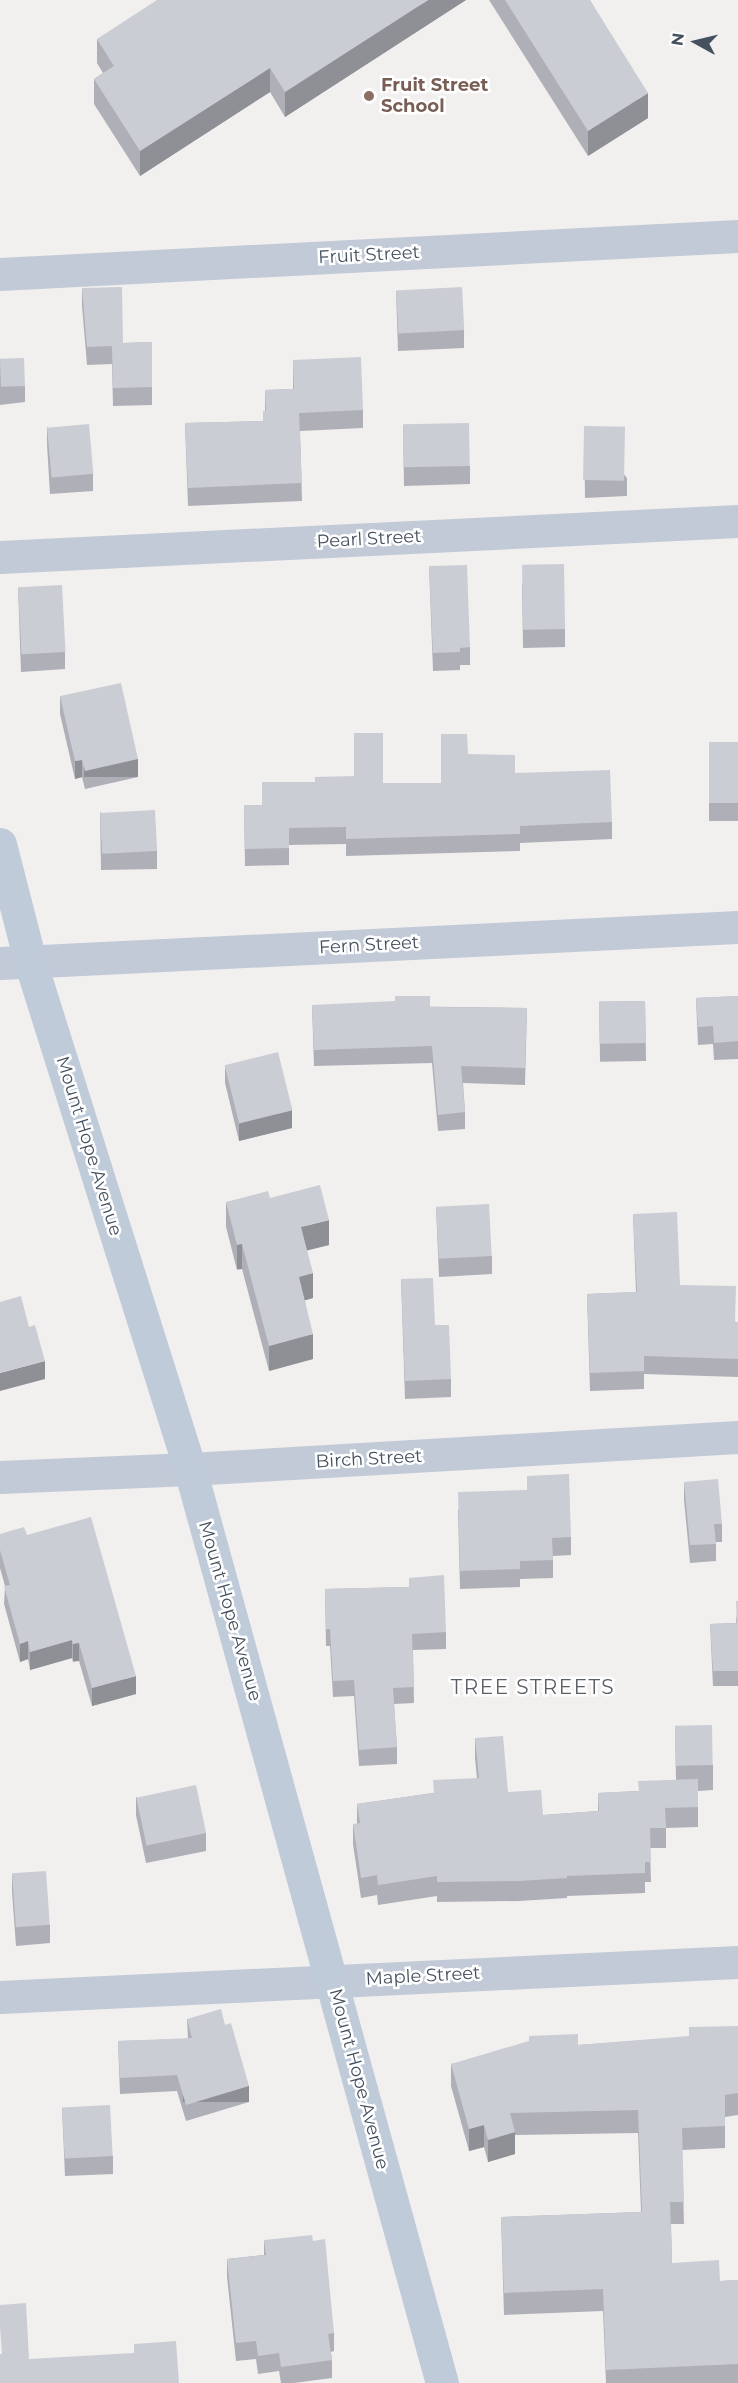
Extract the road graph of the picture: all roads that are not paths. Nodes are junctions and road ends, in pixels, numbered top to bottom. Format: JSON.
{"nodes":[{"id":1,"x":738,"y":236,"type":"edge"},
{"id":2,"x":0,"y":274,"type":"edge"},
{"id":3,"x":738,"y":521,"type":"edge"},
{"id":4,"x":0,"y":557,"type":"edge"},
{"id":5,"x":0,"y":844,"type":"edge"},
{"id":6,"x":738,"y":927,"type":"edge"},
{"id":7,"x":15,"y":962,"type":"edge"},
{"id":8,"x":738,"y":1437,"type":"edge"},
{"id":9,"x":190,"y":1469,"type":"junction"},
{"id":10,"x":0,"y":1477,"type":"edge"},
{"id":11,"x":738,"y":1962,"type":"edge"},
{"id":12,"x":332,"y":1980,"type":"junction"},
{"id":13,"x":0,"y":1998,"type":"edge"},
{"id":14,"x":442,"y":2383,"type":"edge"}],
"edges":[{"from":1,"to":2,"type":"street","name":"Fruit Street"},
{"from":3,"to":4,"type":"street","name":"Pearl Street"},
{"from":5,"to":7,"type":"street","name":"Mount Hope Avenue"},
{"from":6,"to":7,"type":"street","name":"Fern Street"},
{"from":7,"to":9,"type":"street","name":"Mount Hope Avenue"},
{"from":8,"to":9,"type":"street","name":"Birch Street"},
{"from":9,"to":10,"type":"street","name":"Birch Street"},
{"from":9,"to":12,"type":"street","name":"Mount Hope Avenue"},
{"from":11,"to":12,"type":"street","name":"Maple Street"},
{"from":12,"to":13,"type":"street","name":"Maple Street"},
{"from":12,"to":14,"type":"street","name":"Mount Hope Avenue"}]}
